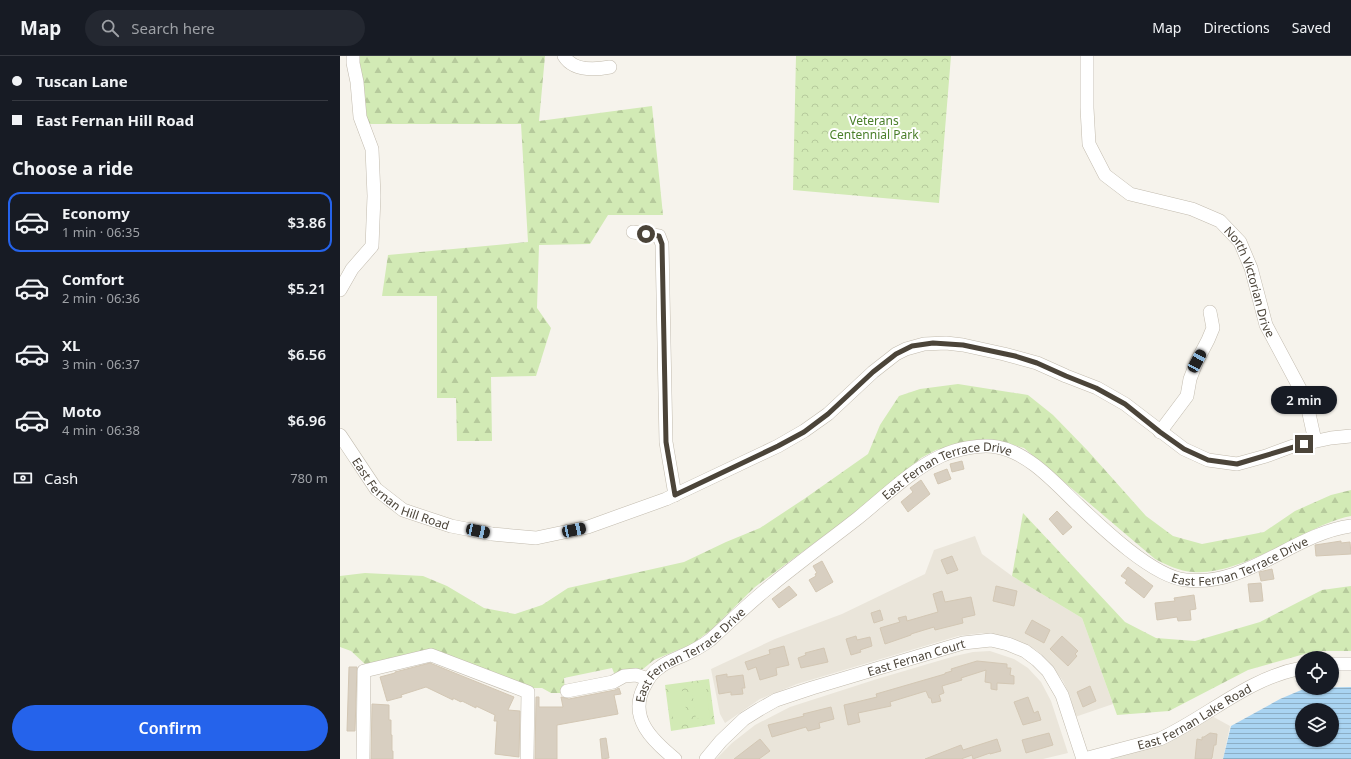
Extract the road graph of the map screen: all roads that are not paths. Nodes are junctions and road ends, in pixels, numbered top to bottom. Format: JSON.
{"nodes":[{"id":1,"x":353,"y":56,"type":"edge"},
{"id":2,"x":564,"y":56,"type":"edge"},
{"id":3,"x":1087,"y":56,"type":"edge"},
{"id":4,"x":610,"y":67,"type":"dead end"},
{"id":5,"x":633,"y":232,"type":"dead end"},
{"id":6,"x":340,"y":290,"type":"edge"},
{"id":7,"x":1210,"y":312,"type":"dead end"},
{"id":8,"x":1160,"y":432,"type":"junction"},
{"id":9,"x":340,"y":434,"type":"edge"},
{"id":10,"x":1351,"y":436,"type":"edge"},
{"id":11,"x":1315,"y":441,"type":"junction"},
{"id":12,"x":675,"y":495,"type":"junction"},
{"id":13,"x":1351,"y":526,"type":"edge"},
{"id":14,"x":1339,"y":664,"type":"edge"},
{"id":15,"x":1351,"y":664,"type":"edge"},
{"id":16,"x":1295,"y":670,"type":"edge"},
{"id":17,"x":648,"y":679,"type":"junction"},
{"id":18,"x":566,"y":691,"type":"dead end"},
{"id":19,"x":363,"y":759,"type":"edge"},
{"id":20,"x":527,"y":759,"type":"edge"},
{"id":21,"x":675,"y":759,"type":"edge"},
{"id":22,"x":706,"y":759,"type":"edge"},
{"id":23,"x":1083,"y":759,"type":"edge"}],
"edges":[{"from":1,"to":6,"type":"street"},
{"from":2,"to":4,"type":"street"},
{"from":3,"to":11,"type":"street","name":"North Victorian Drive"},
{"from":5,"to":12,"type":"street"},
{"from":7,"to":8,"type":"street"},
{"from":8,"to":11,"type":"street","name":"East Fernan Hill Road"},
{"from":8,"to":12,"type":"street","name":"East Fernan Hill Road"},
{"from":9,"to":12,"type":"street","name":"East Fernan Hill Road"},
{"from":10,"to":11,"type":"street","name":"East Fernan Hill Road"},
{"from":13,"to":17,"type":"street","name":"East Fernan Terrace Drive"},
{"from":14,"to":15,"type":"street"},
{"from":16,"to":23,"type":"street","name":"East Fernan Lake Road"},
{"from":17,"to":18,"type":"street"},
{"from":17,"to":21,"type":"street","name":"East Fernan Terrace Drive"},
{"from":19,"to":20,"type":"street"},
{"from":22,"to":23,"type":"street","name":"East Fernan Court"}]}
